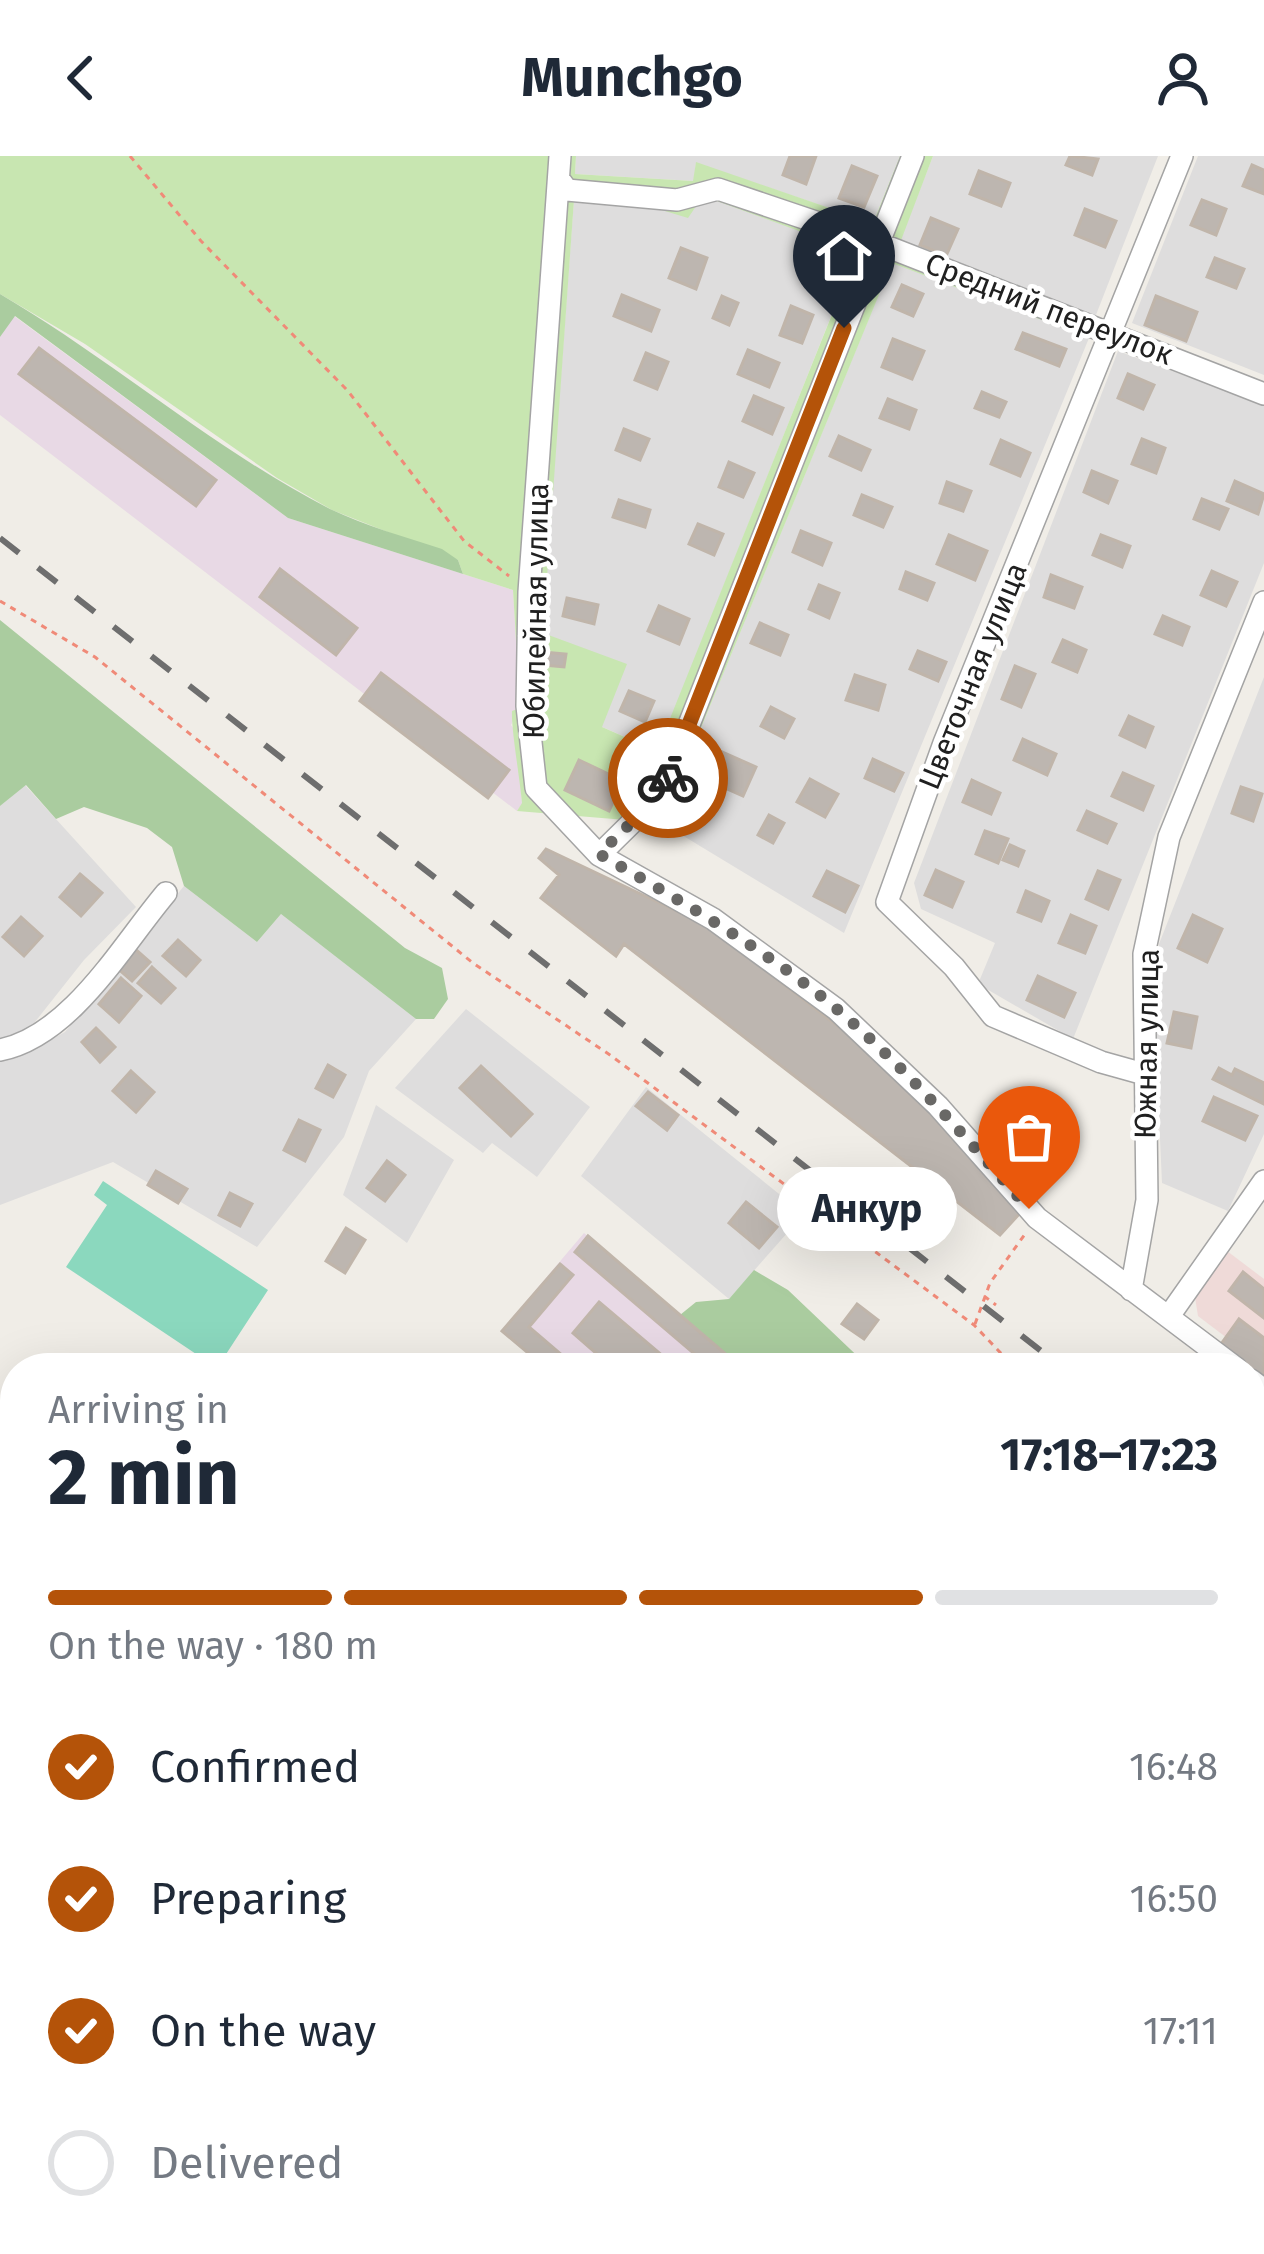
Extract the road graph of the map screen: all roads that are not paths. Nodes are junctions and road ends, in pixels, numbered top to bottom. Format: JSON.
{"nodes":[{"id":1,"x":913,"y":156,"type":"edge"},
{"id":2,"x":1182,"y":156,"type":"edge"},
{"id":3,"x":560,"y":167,"type":"edge"},
{"id":4,"x":878,"y":243,"type":"junction"},
{"id":5,"x":1113,"y":334,"type":"junction"},
{"id":6,"x":1264,"y":394,"type":"edge"},
{"id":7,"x":1264,"y":602,"type":"edge"},
{"id":8,"x":599,"y":854,"type":"junction"},
{"id":9,"x":166,"y":893,"type":"dead end"},
{"id":10,"x":0,"y":1050,"type":"edge"},
{"id":11,"x":1144,"y":1074,"type":"junction"},
{"id":12,"x":1264,"y":1181,"type":"edge"},
{"id":13,"x":1131,"y":1290,"type":"junction"},
{"id":14,"x":1169,"y":1316,"type":"junction"},
{"id":15,"x":1217,"y":1353,"type":"edge"}],
"edges":[{"from":1,"to":4,"type":"street"},
{"from":2,"to":5,"type":"street","name":"Цветочная улица"},
{"from":3,"to":4,"type":"street","name":"Средний переулок"},
{"from":3,"to":8,"type":"street","name":"Юбилейная улица"},
{"from":4,"to":5,"type":"street","name":"Средний переулок"},
{"from":4,"to":8,"type":"street"},
{"from":5,"to":6,"type":"street","name":"Средний переулок"},
{"from":5,"to":11,"type":"street","name":"Цветочная улица"},
{"from":7,"to":11,"type":"street","name":"Южная улица"},
{"from":8,"to":13,"type":"street","name":"Юбилейная улица"},
{"from":9,"to":10,"type":"street"},
{"from":11,"to":13,"type":"street","name":"Южная улица"},
{"from":12,"to":14,"type":"street"},
{"from":13,"to":14,"type":"street","name":"Юбилейная улица"},
{"from":14,"to":15,"type":"street","name":"Юбилейная улица"}]}
